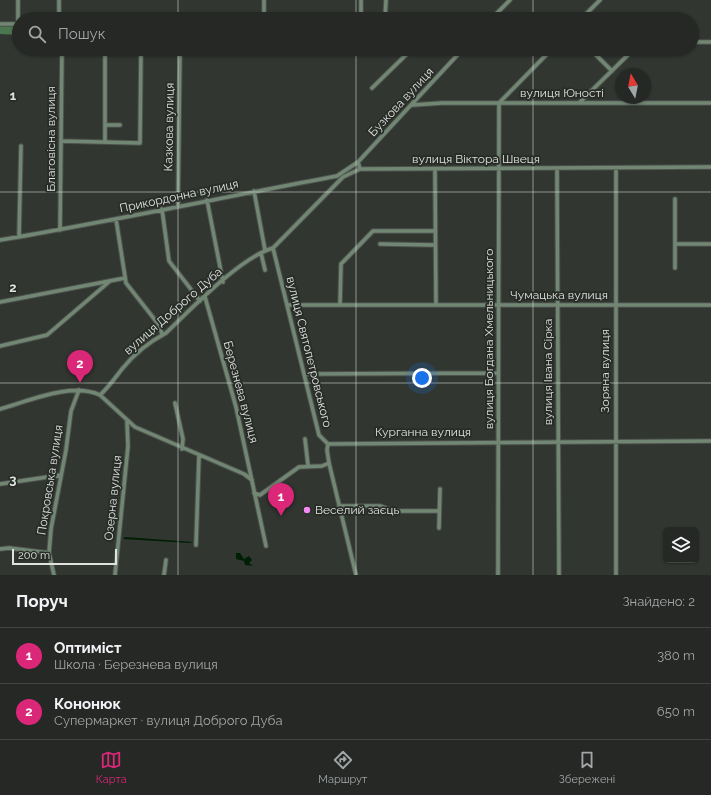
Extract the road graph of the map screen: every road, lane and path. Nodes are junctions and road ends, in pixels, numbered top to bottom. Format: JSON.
{"nodes":[{"id":1,"x":18,"y":0,"type":"edge"},
{"id":2,"x":59,"y":0,"type":"edge"},
{"id":3,"x":264,"y":0,"type":"edge"},
{"id":4,"x":361,"y":0,"type":"edge"},
{"id":5,"x":386,"y":0,"type":"edge"},
{"id":6,"x":510,"y":0,"type":"edge"},
{"id":7,"x":600,"y":0,"type":"edge"},
{"id":8,"x":18,"y":12,"type":"edge"},
{"id":9,"x":59,"y":12,"type":"edge"},
{"id":10,"x":264,"y":12,"type":"edge"},
{"id":11,"x":361,"y":12,"type":"edge"},
{"id":12,"x":385,"y":12,"type":"edge"},
{"id":13,"x":498,"y":12,"type":"edge"},
{"id":14,"x":588,"y":12,"type":"edge"},
{"id":15,"x":0,"y":24,"type":"edge"},
{"id":16,"x":12,"y":24,"type":"edge"},
{"id":17,"x":699,"y":42,"type":"edge"},
{"id":18,"x":711,"y":42,"type":"edge"},
{"id":19,"x":62,"y":56,"type":"edge"},
{"id":20,"x":105,"y":56,"type":"edge"},
{"id":21,"x":141,"y":56,"type":"edge"},
{"id":22,"x":180,"y":56,"type":"edge"},
{"id":23,"x":405,"y":56,"type":"edge"},
{"id":24,"x":457,"y":56,"type":"edge"},
{"id":25,"x":545,"y":56,"type":"edge"},
{"id":26,"x":597,"y":56,"type":"edge"},
{"id":27,"x":627,"y":56,"type":"edge"},
{"id":28,"x":612,"y":71,"type":"junction"},
{"id":29,"x":372,"y":88,"type":"dead end"},
{"id":30,"x":499,"y":103,"type":"junction"},
{"id":31,"x":711,"y":103,"type":"edge"},
{"id":32,"x":579,"y":104,"type":"junction"},
{"id":33,"x":412,"y":105,"type":"junction"},
{"id":34,"x":105,"y":125,"type":"junction"},
{"id":35,"x":120,"y":125,"type":"dead end"},
{"id":36,"x":61,"y":141,"type":"junction"},
{"id":37,"x":105,"y":142,"type":"junction"},
{"id":38,"x":21,"y":146,"type":"dead end"},
{"id":39,"x":358,"y":162,"type":"junction"},
{"id":40,"x":711,"y":167,"type":"edge"},
{"id":41,"x":616,"y":168,"type":"junction"},
{"id":42,"x":499,"y":169,"type":"junction"},
{"id":43,"x":557,"y":169,"type":"junction"},
{"id":44,"x":360,"y":170,"type":"junction"},
{"id":45,"x":435,"y":170,"type":"junction"},
{"id":46,"x":254,"y":191,"type":"junction"},
{"id":47,"x":675,"y":199,"type":"dead end"},
{"id":48,"x":207,"y":200,"type":"junction"},
{"id":49,"x":178,"y":206,"type":"junction"},
{"id":50,"x":162,"y":209,"type":"junction"},
{"id":51,"x":116,"y":219,"type":"junction"},
{"id":52,"x":60,"y":230,"type":"junction"},
{"id":53,"x":434,"y":231,"type":"junction"},
{"id":54,"x":18,"y":237,"type":"junction"},
{"id":55,"x":0,"y":240,"type":"edge"},
{"id":56,"x":380,"y":244,"type":"dead end"},
{"id":57,"x":434,"y":244,"type":"junction"},
{"id":58,"x":675,"y":244,"type":"junction"},
{"id":59,"x":711,"y":244,"type":"edge"},
{"id":60,"x":273,"y":248,"type":"junction"},
{"id":61,"x":263,"y":252,"type":"junction"},
{"id":62,"x":675,"y":268,"type":"dead end"},
{"id":63,"x":265,"y":270,"type":"dead end"},
{"id":64,"x":125,"y":278,"type":"junction"},
{"id":65,"x":110,"y":281,"type":"junction"},
{"id":66,"x":223,"y":282,"type":"junction"},
{"id":67,"x":205,"y":298,"type":"junction"},
{"id":68,"x":200,"y":301,"type":"junction"},
{"id":69,"x":0,"y":302,"type":"edge"},
{"id":70,"x":287,"y":305,"type":"junction"},
{"id":71,"x":340,"y":305,"type":"junction"},
{"id":72,"x":436,"y":305,"type":"junction"},
{"id":73,"x":499,"y":305,"type":"junction"},
{"id":74,"x":558,"y":305,"type":"junction"},
{"id":75,"x":615,"y":305,"type":"junction"},
{"id":76,"x":711,"y":305,"type":"edge"},
{"id":77,"x":162,"y":334,"type":"junction"},
{"id":78,"x":0,"y":346,"type":"edge"},
{"id":79,"x":498,"y":373,"type":"junction"},
{"id":80,"x":305,"y":374,"type":"junction"},
{"id":81,"x":79,"y":390,"type":"junction"},
{"id":82,"x":100,"y":395,"type":"junction"},
{"id":83,"x":174,"y":402,"type":"dead end"},
{"id":84,"x":0,"y":409,"type":"edge"},
{"id":85,"x":127,"y":422,"type":"junction"},
{"id":86,"x":305,"y":439,"type":"dead end"},
{"id":87,"x":711,"y":441,"type":"edge"},
{"id":88,"x":498,"y":442,"type":"junction"},
{"id":89,"x":557,"y":442,"type":"junction"},
{"id":90,"x":615,"y":442,"type":"junction"},
{"id":91,"x":328,"y":444,"type":"junction"},
{"id":92,"x":182,"y":449,"type":"junction"},
{"id":93,"x":199,"y":456,"type":"junction"},
{"id":94,"x":329,"y":463,"type":"junction"},
{"id":95,"x":308,"y":466,"type":"junction"},
{"id":96,"x":61,"y":475,"type":"junction"},
{"id":97,"x":252,"y":480,"type":"junction"},
{"id":98,"x":0,"y":484,"type":"edge"},
{"id":99,"x":440,"y":489,"type":"dead end"},
{"id":100,"x":254,"y":493,"type":"junction"},
{"id":101,"x":340,"y":506,"type":"junction"},
{"id":102,"x":439,"y":511,"type":"junction"},
{"id":103,"x":439,"y":528,"type":"dead end"},
{"id":104,"x":196,"y":545,"type":"dead end"},
{"id":105,"x":266,"y":546,"type":"dead end"},
{"id":106,"x":0,"y":549,"type":"edge"},
{"id":107,"x":50,"y":553,"type":"junction"},
{"id":108,"x":166,"y":560,"type":"dead end"},
{"id":109,"x":54,"y":575,"type":"edge"},
{"id":110,"x":115,"y":575,"type":"edge"},
{"id":111,"x":164,"y":575,"type":"edge"},
{"id":112,"x":356,"y":575,"type":"edge"},
{"id":113,"x":498,"y":575,"type":"edge"},
{"id":114,"x":559,"y":575,"type":"edge"},
{"id":115,"x":616,"y":575,"type":"edge"}],
"edges":[{"from":1,"to":8,"type":"street"},
{"from":2,"to":9,"type":"street"},
{"from":3,"to":10,"type":"street"},
{"from":4,"to":11,"type":"street"},
{"from":5,"to":12,"type":"street"},
{"from":6,"to":13,"type":"street"},
{"from":7,"to":14,"type":"street"},
{"from":15,"to":16,"type":"street"},
{"from":17,"to":18,"type":"street"},
{"from":19,"to":36,"type":"street","name":"Благовісна вулиця"},
{"from":20,"to":34,"type":"street"},
{"from":21,"to":37,"type":"street"},
{"from":22,"to":49,"type":"street","name":"Казкова вулиця"},
{"from":23,"to":29,"type":"street"},
{"from":24,"to":33,"type":"street","name":"Бузкова вулиця"},
{"from":25,"to":30,"type":"street"},
{"from":26,"to":28,"type":"street"},
{"from":27,"to":28,"type":"street"},
{"from":28,"to":32,"type":"street"},
{"from":30,"to":32,"type":"street","name":"вулиця Юності"},
{"from":30,"to":33,"type":"street","name":"вулиця Юності"},
{"from":30,"to":42,"type":"street","name":"вулиця Богдана Хмельницького"},
{"from":31,"to":32,"type":"street","name":"вулиця Юності"},
{"from":33,"to":39,"type":"street","name":"Бузкова вулиця"},
{"from":34,"to":35,"type":"street"},
{"from":34,"to":37,"type":"street"},
{"from":36,"to":37,"type":"street"},
{"from":36,"to":52,"type":"street","name":"Благовісна вулиця"},
{"from":38,"to":54,"type":"street"},
{"from":39,"to":44,"type":"street"},
{"from":39,"to":46,"type":"street","name":"Прикордонна вулиця"},
{"from":40,"to":41,"type":"street","name":"вулиця Віктора Швеця"},
{"from":41,"to":43,"type":"street","name":"вулиця Віктора Швеця"},
{"from":41,"to":75,"type":"street","name":"Зоряна вулиця"},
{"from":42,"to":43,"type":"street","name":"вулиця Віктора Швеця"},
{"from":42,"to":45,"type":"street","name":"вулиця Віктора Швеця"},
{"from":42,"to":73,"type":"street","name":"вулиця Богдана Хмельницького"},
{"from":43,"to":74,"type":"street","name":"вулиця Івана Сірка"},
{"from":44,"to":45,"type":"street","name":"вулиця Віктора Швеця"},
{"from":44,"to":60,"type":"street","name":"вулиця Віктора Швеця"},
{"from":45,"to":53,"type":"street"},
{"from":46,"to":48,"type":"street","name":"Прикордонна вулиця"},
{"from":46,"to":61,"type":"street"},
{"from":47,"to":58,"type":"street"},
{"from":48,"to":49,"type":"street","name":"Прикордонна вулиця"},
{"from":48,"to":66,"type":"street"},
{"from":49,"to":50,"type":"street","name":"Прикордонна вулиця"},
{"from":50,"to":51,"type":"street","name":"Прикордонна вулиця"},
{"from":50,"to":68,"type":"street"},
{"from":51,"to":52,"type":"street","name":"Прикордонна вулиця"},
{"from":51,"to":64,"type":"street"},
{"from":52,"to":54,"type":"street","name":"Прикордонна вулиця"},
{"from":53,"to":57,"type":"street"},
{"from":53,"to":71,"type":"street"},
{"from":54,"to":55,"type":"street","name":"Прикордонна вулиця"},
{"from":56,"to":57,"type":"street"},
{"from":57,"to":72,"type":"street"},
{"from":58,"to":59,"type":"street"},
{"from":58,"to":62,"type":"street"},
{"from":60,"to":61,"type":"street","name":"вулиця Доброго Дуба"},
{"from":60,"to":70,"type":"street","name":"вулиця Святопетровського"},
{"from":61,"to":63,"type":"street"},
{"from":61,"to":66,"type":"street","name":"вулиця Доброго Дуба"},
{"from":64,"to":65,"type":"street"},
{"from":64,"to":77,"type":"street"},
{"from":65,"to":69,"type":"street"},
{"from":65,"to":78,"type":"street"},
{"from":66,"to":67,"type":"street","name":"вулиця Доброго Дуба"},
{"from":67,"to":68,"type":"street","name":"вулиця Доброго Дуба"},
{"from":67,"to":97,"type":"street","name":"Березнева вулиця"},
{"from":68,"to":77,"type":"street","name":"вулиця Доброго Дуба"},
{"from":70,"to":71,"type":"street","name":"Чумацька вулиця"},
{"from":70,"to":80,"type":"street","name":"вулиця Святопетровського"},
{"from":71,"to":72,"type":"street","name":"Чумацька вулиця"},
{"from":72,"to":73,"type":"street","name":"Чумацька вулиця"},
{"from":73,"to":74,"type":"street","name":"Чумацька вулиця"},
{"from":73,"to":79,"type":"street","name":"вулиця Богдана Хмельницького"},
{"from":74,"to":75,"type":"street","name":"Чумацька вулиця"},
{"from":74,"to":89,"type":"street","name":"вулиця Івана Сірка"},
{"from":75,"to":76,"type":"street","name":"Чумацька вулиця"},
{"from":75,"to":90,"type":"street","name":"Зоряна вулиця"},
{"from":77,"to":82,"type":"street","name":"вулиця Доброго Дуба"},
{"from":79,"to":80,"type":"street"},
{"from":79,"to":88,"type":"street","name":"вулиця Богдана Хмельницького"},
{"from":80,"to":91,"type":"street","name":"вулиця Святопетровського"},
{"from":81,"to":82,"type":"street"},
{"from":81,"to":84,"type":"street"},
{"from":81,"to":96,"type":"street","name":"Покровська вулиця"},
{"from":82,"to":85,"type":"street"},
{"from":83,"to":92,"type":"street"},
{"from":85,"to":92,"type":"street"},
{"from":85,"to":110,"type":"street","name":"Озерна вулиця"},
{"from":86,"to":95,"type":"street"},
{"from":87,"to":90,"type":"street","name":"Курганна вулиця"},
{"from":88,"to":89,"type":"street","name":"Курганна вулиця"},
{"from":88,"to":91,"type":"street","name":"Курганна вулиця"},
{"from":88,"to":113,"type":"street","name":"вулиця Богдана Хмельницького"},
{"from":89,"to":90,"type":"street","name":"Курганна вулиця"},
{"from":89,"to":114,"type":"street","name":"вулиця Івана Сірка"},
{"from":90,"to":115,"type":"street","name":"Зоряна вулиця"},
{"from":91,"to":94,"type":"street","name":"вулиця Святопетровського"},
{"from":92,"to":93,"type":"street"},
{"from":93,"to":97,"type":"street"},
{"from":93,"to":104,"type":"street"},
{"from":94,"to":95,"type":"street"},
{"from":94,"to":101,"type":"street","name":"вулиця Святопетровського"},
{"from":95,"to":100,"type":"street"},
{"from":96,"to":98,"type":"street"},
{"from":96,"to":107,"type":"street","name":"Покровська вулиця"},
{"from":97,"to":100,"type":"street","name":"Березнева вулиця"},
{"from":99,"to":102,"type":"street"},
{"from":100,"to":105,"type":"street","name":"Березнева вулиця"},
{"from":101,"to":102,"type":"street"},
{"from":101,"to":112,"type":"street","name":"вулиця Святопетровського"},
{"from":102,"to":103,"type":"street"},
{"from":106,"to":107,"type":"street"},
{"from":107,"to":109,"type":"street","name":"Покровська вулиця"},
{"from":108,"to":111,"type":"street"}]}
